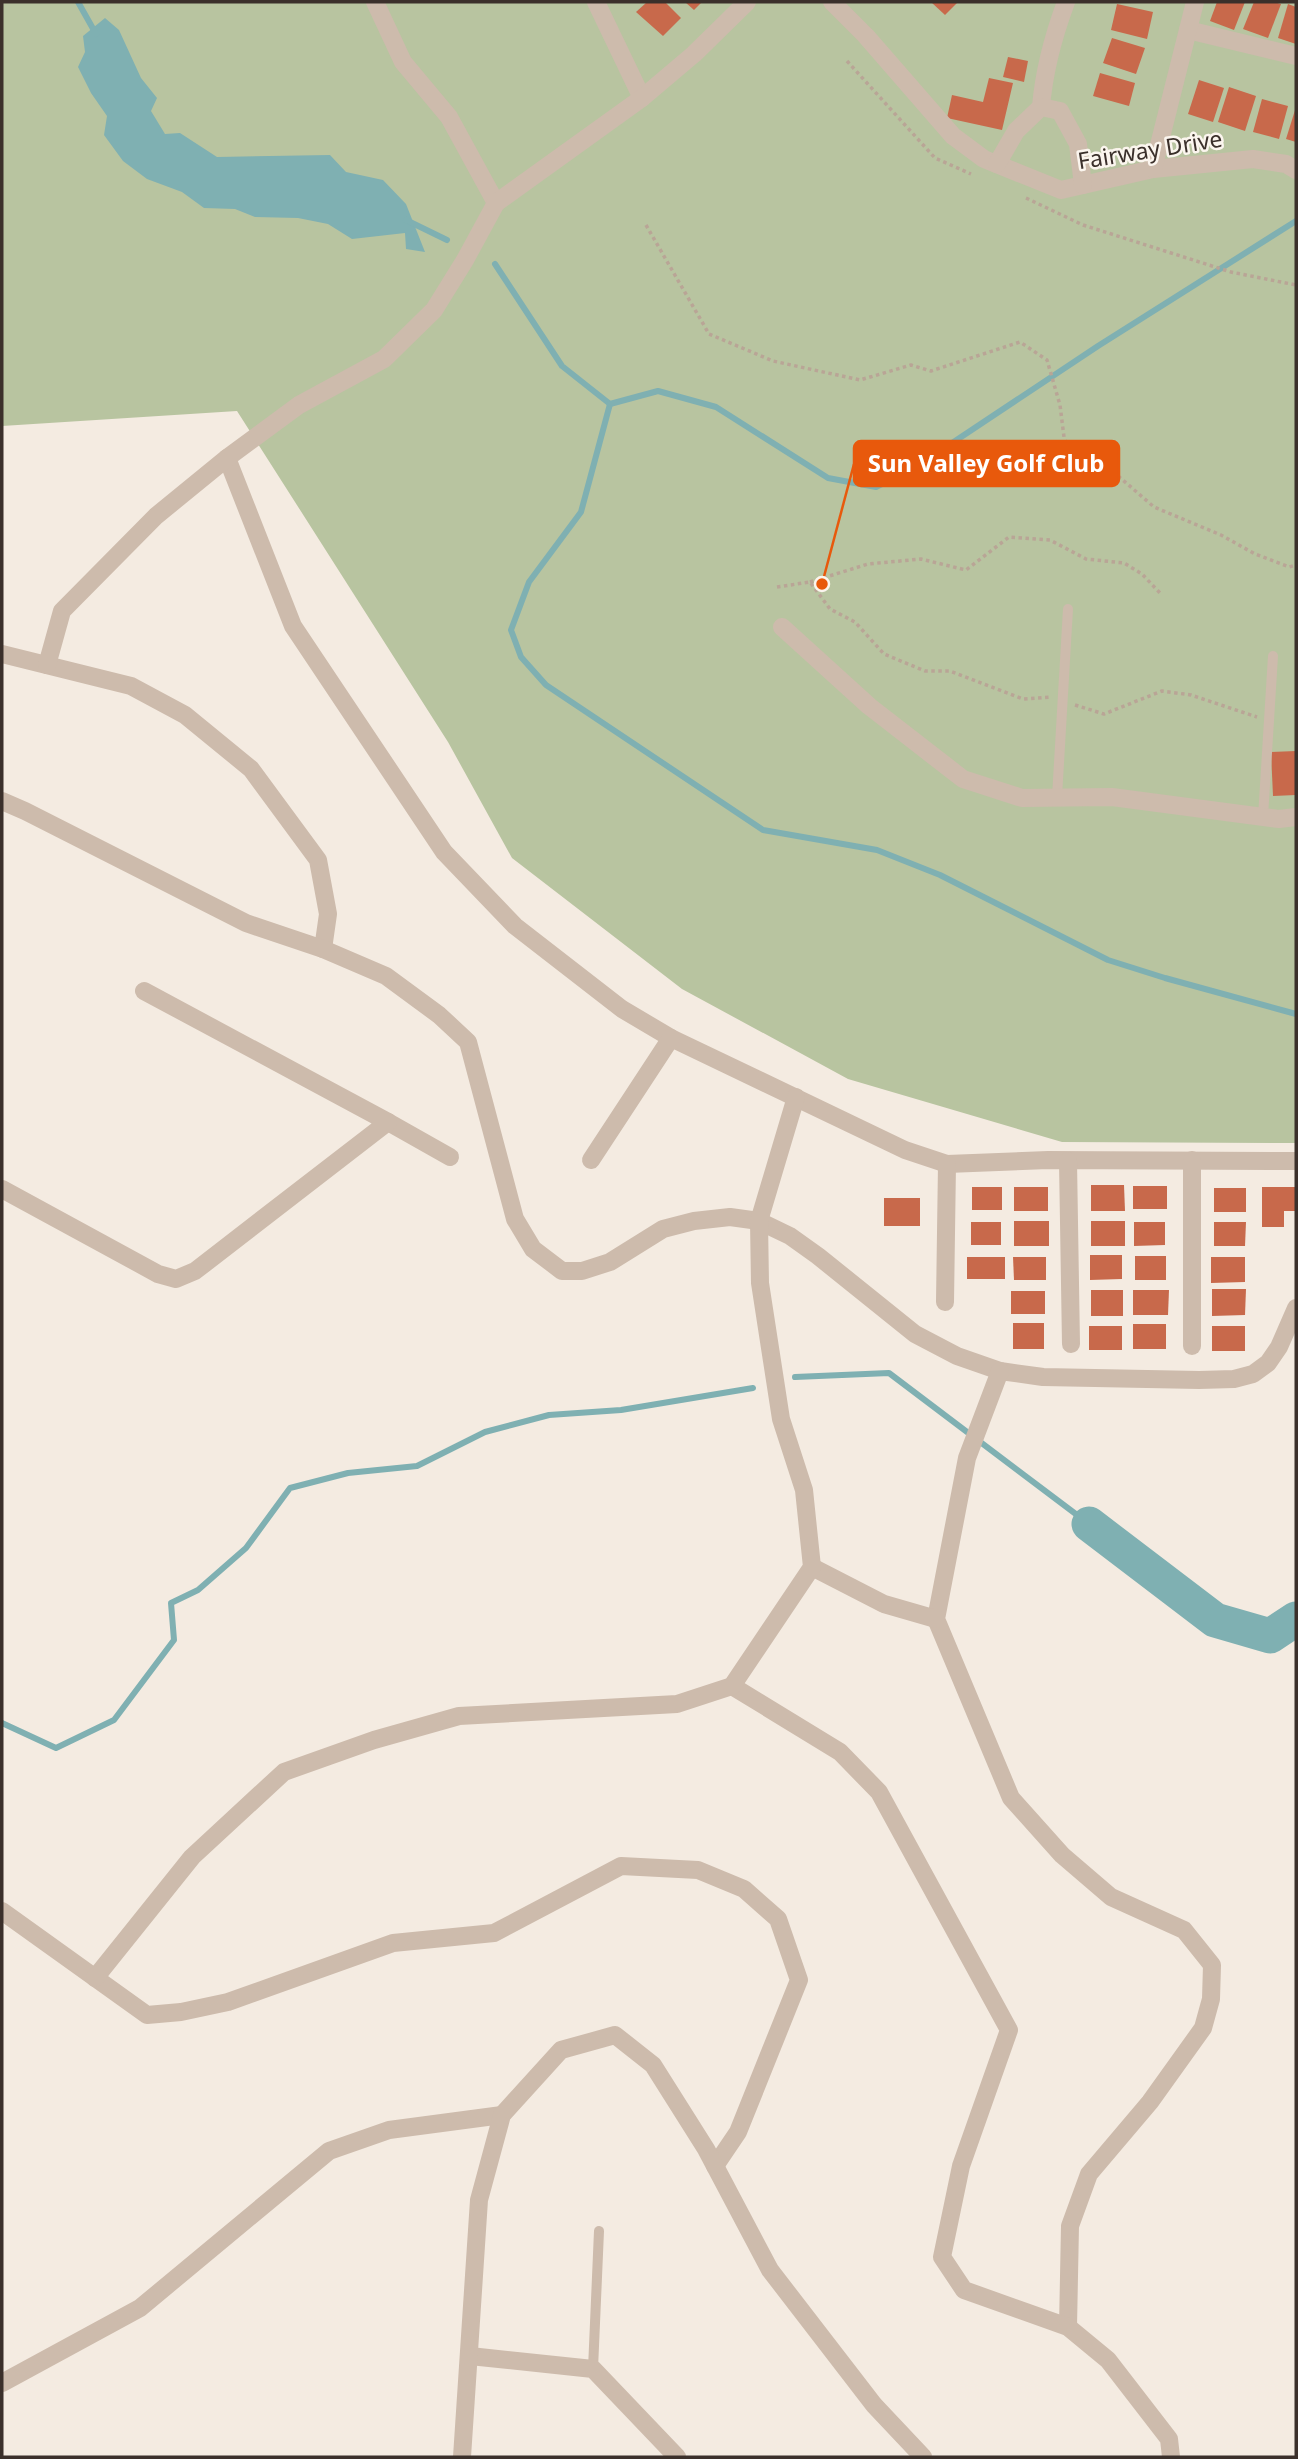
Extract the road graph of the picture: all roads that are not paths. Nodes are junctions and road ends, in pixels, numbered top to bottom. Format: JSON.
{"nodes":[{"id":1,"x":375,"y":2,"type":"edge"},
{"id":2,"x":596,"y":2,"type":"edge"},
{"id":3,"x":747,"y":2,"type":"edge"},
{"id":4,"x":832,"y":2,"type":"edge"},
{"id":5,"x":1066,"y":2,"type":"edge"},
{"id":6,"x":1195,"y":2,"type":"edge"},
{"id":7,"x":1188,"y":30,"type":"junction"},
{"id":8,"x":1296,"y":56,"type":"edge"},
{"id":9,"x":642,"y":98,"type":"junction"},
{"id":10,"x":1041,"y":107,"type":"junction"},
{"id":11,"x":997,"y":164,"type":"junction"},
{"id":12,"x":1153,"y":169,"type":"junction"},
{"id":13,"x":1296,"y":170,"type":"edge"},
{"id":14,"x":1083,"y":185,"type":"junction"},
{"id":15,"x":496,"y":203,"type":"junction"},
{"id":16,"x":227,"y":458,"type":"junction"},
{"id":17,"x":1068,"y":609,"type":"dead end"},
{"id":18,"x":782,"y":627,"type":"dead end"},
{"id":19,"x":2,"y":654,"type":"edge"},
{"id":20,"x":1273,"y":656,"type":"dead end"},
{"id":21,"x":47,"y":665,"type":"junction"},
{"id":22,"x":1057,"y":797,"type":"junction"},
{"id":23,"x":2,"y":801,"type":"edge"},
{"id":24,"x":1263,"y":817,"type":"junction"},
{"id":25,"x":1296,"y":817,"type":"edge"},
{"id":26,"x":324,"y":949,"type":"junction"},
{"id":27,"x":144,"y":991,"type":"dead end"},
{"id":28,"x":671,"y":1038,"type":"junction"},
{"id":29,"x":796,"y":1097,"type":"junction"},
{"id":30,"x":388,"y":1122,"type":"junction"},
{"id":31,"x":450,"y":1157,"type":"dead end"},
{"id":32,"x":591,"y":1160,"type":"dead end"},
{"id":33,"x":1192,"y":1160,"type":"junction"},
{"id":34,"x":1068,"y":1161,"type":"junction"},
{"id":35,"x":1296,"y":1161,"type":"edge"},
{"id":36,"x":947,"y":1164,"type":"junction"},
{"id":37,"x":2,"y":1189,"type":"edge"},
{"id":38,"x":759,"y":1221,"type":"junction"},
{"id":39,"x":946,"y":1302,"type":"dead end"},
{"id":40,"x":1296,"y":1308,"type":"edge"},
{"id":41,"x":1071,"y":1344,"type":"dead end"},
{"id":42,"x":1192,"y":1346,"type":"dead end"},
{"id":43,"x":1000,"y":1371,"type":"junction"},
{"id":44,"x":812,"y":1567,"type":"junction"},
{"id":45,"x":936,"y":1619,"type":"junction"},
{"id":46,"x":732,"y":1686,"type":"junction"},
{"id":47,"x":2,"y":1911,"type":"edge"},
{"id":48,"x":95,"y":1978,"type":"junction"},
{"id":49,"x":502,"y":2115,"type":"junction"},
{"id":50,"x":715,"y":2166,"type":"junction"},
{"id":51,"x":599,"y":2231,"type":"dead end"},
{"id":52,"x":1068,"y":2327,"type":"junction"},
{"id":53,"x":470,"y":2356,"type":"junction"},
{"id":54,"x":593,"y":2369,"type":"junction"},
{"id":55,"x":2,"y":2383,"type":"edge"},
{"id":56,"x":462,"y":2457,"type":"edge"},
{"id":57,"x":677,"y":2457,"type":"edge"},
{"id":58,"x":923,"y":2457,"type":"edge"},
{"id":59,"x":1171,"y":2457,"type":"edge"}],
"edges":[{"from":1,"to":15,"type":"street"},
{"from":2,"to":9,"type":"street"},
{"from":3,"to":9,"type":"street"},
{"from":4,"to":11,"type":"street","name":"Fairway Drive"},
{"from":5,"to":10,"type":"street"},
{"from":6,"to":7,"type":"street"},
{"from":7,"to":8,"type":"street"},
{"from":7,"to":12,"type":"street"},
{"from":9,"to":15,"type":"street"},
{"from":10,"to":11,"type":"street"},
{"from":10,"to":14,"type":"street"},
{"from":11,"to":14,"type":"street","name":"Fairway Drive"},
{"from":12,"to":13,"type":"street","name":"Fairway Drive"},
{"from":12,"to":14,"type":"street","name":"Fairway Drive"},
{"from":15,"to":16,"type":"street"},
{"from":16,"to":21,"type":"street"},
{"from":16,"to":28,"type":"street"},
{"from":17,"to":22,"type":"lane"},
{"from":18,"to":22,"type":"street"},
{"from":19,"to":21,"type":"street"},
{"from":20,"to":24,"type":"lane"},
{"from":21,"to":26,"type":"street"},
{"from":22,"to":24,"type":"street"},
{"from":23,"to":26,"type":"street"},
{"from":24,"to":25,"type":"street"},
{"from":26,"to":38,"type":"street"},
{"from":27,"to":30,"type":"street"},
{"from":28,"to":29,"type":"street"},
{"from":28,"to":32,"type":"street"},
{"from":29,"to":36,"type":"street"},
{"from":29,"to":38,"type":"street"},
{"from":30,"to":31,"type":"street"},
{"from":30,"to":37,"type":"street"},
{"from":33,"to":34,"type":"street"},
{"from":33,"to":35,"type":"street"},
{"from":33,"to":42,"type":"street"},
{"from":34,"to":36,"type":"street"},
{"from":34,"to":41,"type":"street"},
{"from":36,"to":39,"type":"street"},
{"from":38,"to":43,"type":"street"},
{"from":38,"to":44,"type":"street"},
{"from":40,"to":43,"type":"street"},
{"from":43,"to":45,"type":"street"},
{"from":44,"to":45,"type":"street"},
{"from":44,"to":46,"type":"street"},
{"from":45,"to":52,"type":"street"},
{"from":46,"to":48,"type":"street"},
{"from":46,"to":52,"type":"street"},
{"from":47,"to":48,"type":"street"},
{"from":48,"to":50,"type":"street"},
{"from":49,"to":50,"type":"street"},
{"from":49,"to":53,"type":"street"},
{"from":49,"to":55,"type":"street"},
{"from":50,"to":58,"type":"street"},
{"from":51,"to":54,"type":"lane"},
{"from":52,"to":59,"type":"street"},
{"from":53,"to":54,"type":"street"},
{"from":53,"to":56,"type":"street"},
{"from":54,"to":57,"type":"street"}]}
